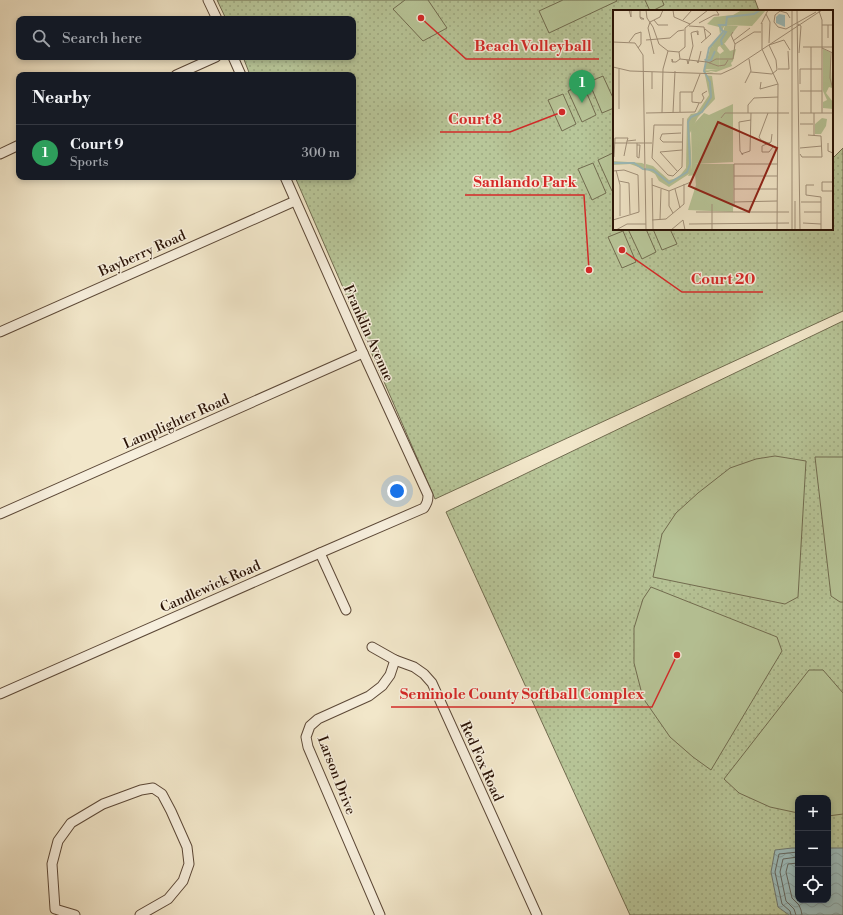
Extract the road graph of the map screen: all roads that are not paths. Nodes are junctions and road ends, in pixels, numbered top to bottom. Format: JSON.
{"nodes":[{"id":1,"x":208,"y":0,"type":"edge"},
{"id":2,"x":216,"y":16,"type":"edge"},
{"id":3,"x":209,"y":60,"type":"edge"},
{"id":4,"x":234,"y":60,"type":"edge"},
{"id":5,"x":183,"y":72,"type":"edge"},
{"id":6,"x":240,"y":72,"type":"edge"},
{"id":7,"x":16,"y":146,"type":"edge"},
{"id":8,"x":0,"y":154,"type":"edge"},
{"id":9,"x":285,"y":180,"type":"edge"},
{"id":10,"x":295,"y":201,"type":"junction"},
{"id":11,"x":0,"y":332,"type":"edge"},
{"id":12,"x":363,"y":354,"type":"junction"},
{"id":13,"x":428,"y":500,"type":"joint"},
{"id":14,"x":0,"y":514,"type":"edge"},
{"id":15,"x":320,"y":552,"type":"junction"},
{"id":16,"x":346,"y":610,"type":"dead end"},
{"id":17,"x":372,"y":647,"type":"dead end"},
{"id":18,"x":395,"y":660,"type":"junction"},
{"id":19,"x":0,"y":694,"type":"edge"},
{"id":20,"x":75,"y":915,"type":"edge"},
{"id":21,"x":140,"y":915,"type":"edge"},
{"id":22,"x":380,"y":915,"type":"edge"},
{"id":23,"x":537,"y":915,"type":"edge"}],
"edges":[{"from":1,"to":2,"type":"street"},
{"from":3,"to":5,"type":"street"},
{"from":4,"to":6,"type":"street"},
{"from":7,"to":8,"type":"street"},
{"from":9,"to":10,"type":"street","name":"Franklin Avenue"},
{"from":10,"to":11,"type":"street","name":"Bayberry Road"},
{"from":10,"to":12,"type":"street","name":"Franklin Avenue"},
{"from":12,"to":13,"type":"street","name":"Franklin Avenue"},
{"from":12,"to":14,"type":"street","name":"Lamplighter Road"},
{"from":13,"to":15,"type":"street","name":"Candlewick Road"},
{"from":15,"to":16,"type":"street"},
{"from":15,"to":19,"type":"street","name":"Candlewick Road"},
{"from":17,"to":18,"type":"street","name":"Red Fox Road"},
{"from":18,"to":22,"type":"street","name":"Larson Drive"},
{"from":18,"to":23,"type":"street","name":"Red Fox Road"},
{"from":20,"to":21,"type":"street"}]}
